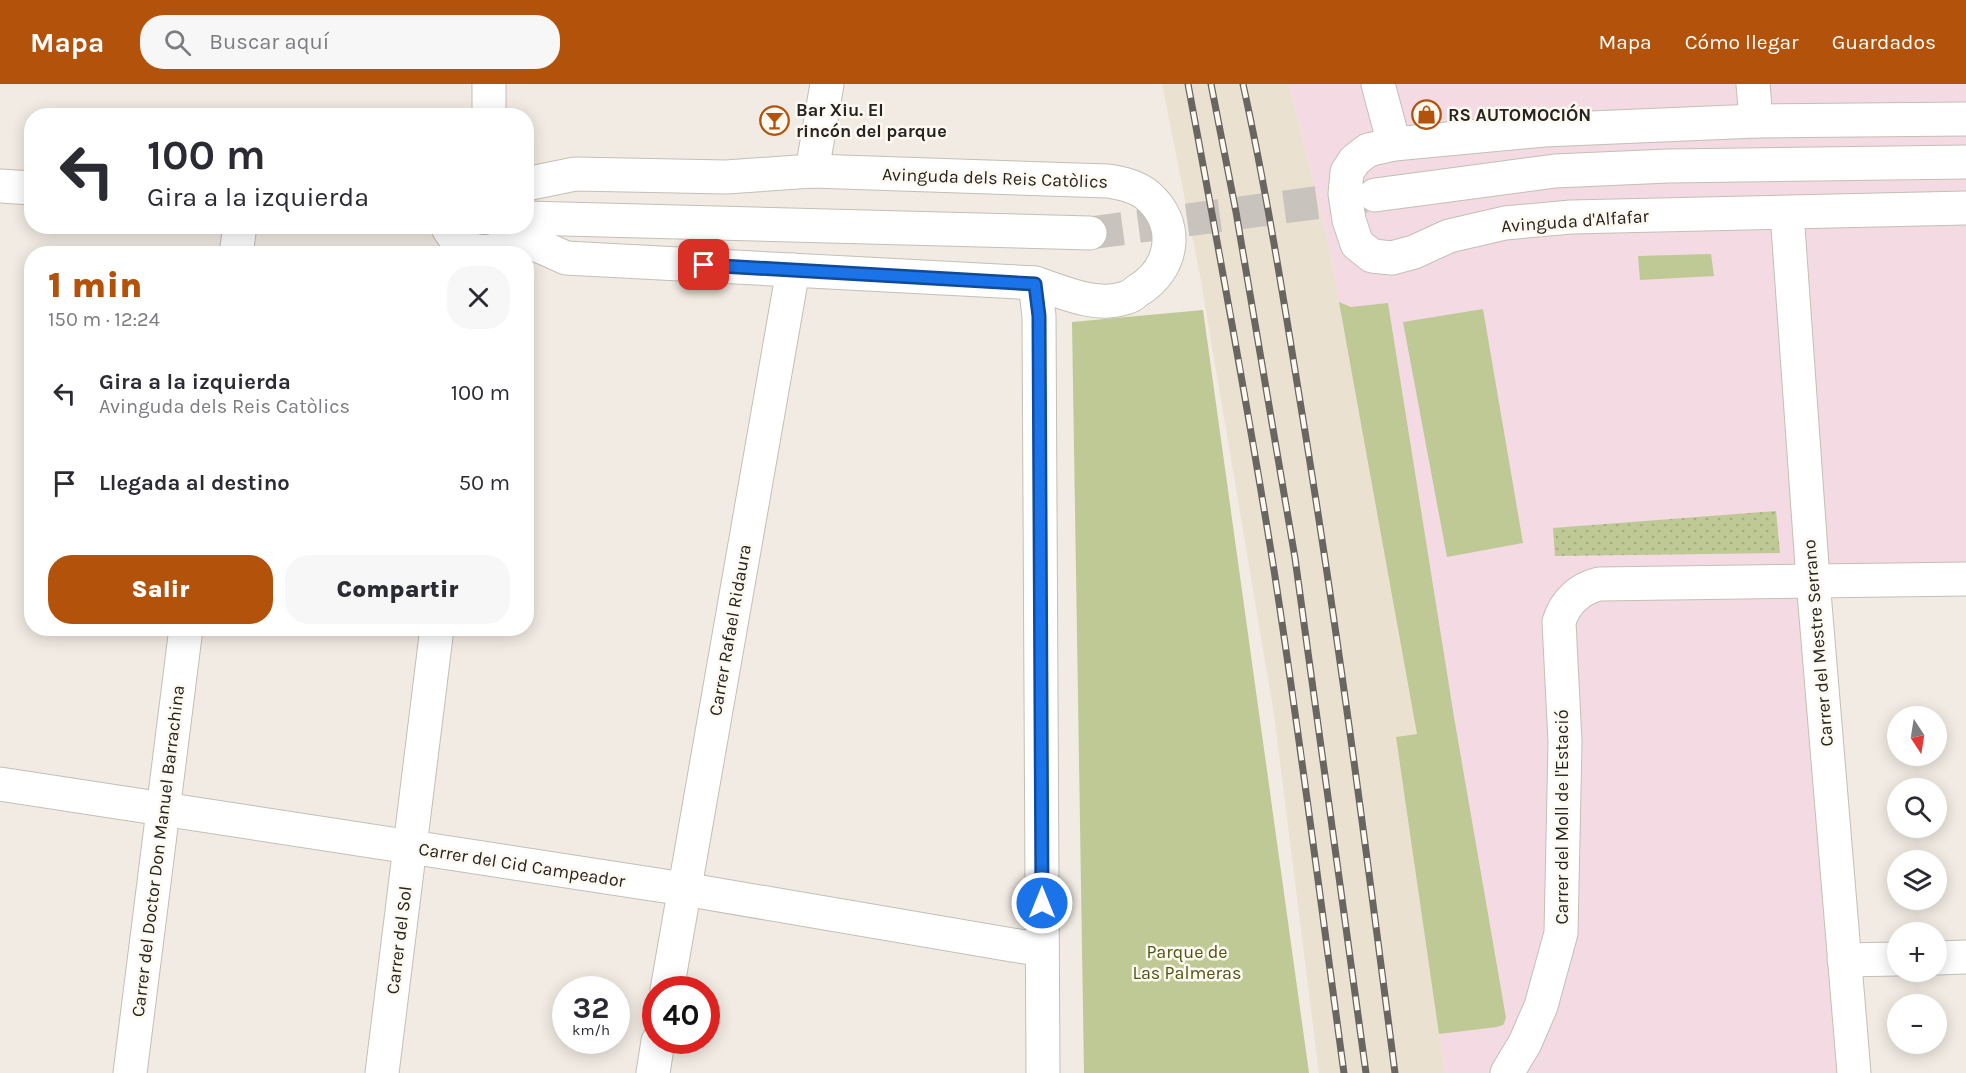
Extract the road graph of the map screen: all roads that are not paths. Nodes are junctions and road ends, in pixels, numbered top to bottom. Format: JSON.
{"nodes":[{"id":1,"x":489,"y":84,"type":"edge"},
{"id":2,"x":826,"y":84,"type":"edge"},
{"id":3,"x":1378,"y":84,"type":"edge"},
{"id":4,"x":1754,"y":84,"type":"edge"},
{"id":5,"x":489,"y":108,"type":"edge"},
{"id":6,"x":1966,"y":119,"type":"edge"},
{"id":7,"x":1756,"y":121,"type":"junction"},
{"id":8,"x":1394,"y":144,"type":"junction"},
{"id":9,"x":1966,"y":162,"type":"edge"},
{"id":10,"x":812,"y":171,"type":"junction"},
{"id":11,"x":534,"y":182,"type":"edge"},
{"id":12,"x":0,"y":186,"type":"edge"},
{"id":13,"x":24,"y":188,"type":"edge"},
{"id":14,"x":1376,"y":195,"type":"tunnel mouth"},
{"id":15,"x":1966,"y":208,"type":"edge"},
{"id":16,"x":1787,"y":213,"type":"junction"},
{"id":17,"x":534,"y":227,"type":"edge"},
{"id":18,"x":1090,"y":233,"type":"tunnel mouth"},
{"id":19,"x":453,"y":234,"type":"edge"},
{"id":20,"x":516,"y":234,"type":"edge"},
{"id":21,"x":532,"y":234,"type":"edge"},
{"id":22,"x":464,"y":246,"type":"edge"},
{"id":23,"x":505,"y":246,"type":"edge"},
{"id":24,"x":793,"y":270,"type":"junction"},
{"id":25,"x":1035,"y":284,"type":"junction"},
{"id":26,"x":1966,"y":579,"type":"edge"},
{"id":27,"x":1813,"y":580,"type":"junction"},
{"id":28,"x":185,"y":636,"type":"edge"},
{"id":29,"x":436,"y":636,"type":"edge"},
{"id":30,"x":0,"y":784,"type":"edge"},
{"id":31,"x":162,"y":810,"type":"junction"},
{"id":32,"x":411,"y":849,"type":"junction"},
{"id":33,"x":684,"y":889,"type":"junction"},
{"id":34,"x":1042,"y":950,"type":"junction"},
{"id":35,"x":1966,"y":957,"type":"edge"},
{"id":36,"x":1887,"y":958,"type":"edge"},
{"id":37,"x":1947,"y":958,"type":"edge"},
{"id":38,"x":1844,"y":960,"type":"junction"},
{"id":39,"x":669,"y":976,"type":"edge"},
{"id":40,"x":656,"y":1054,"type":"edge"},
{"id":41,"x":130,"y":1073,"type":"edge"},
{"id":42,"x":382,"y":1073,"type":"edge"},
{"id":43,"x":653,"y":1073,"type":"edge"},
{"id":44,"x":1044,"y":1073,"type":"edge"},
{"id":45,"x":1507,"y":1073,"type":"edge"},
{"id":46,"x":1854,"y":1073,"type":"edge"}],
"edges":[{"from":1,"to":5,"type":"street"},
{"from":2,"to":10,"type":"street"},
{"from":3,"to":8,"type":"street"},
{"from":4,"to":7,"type":"street"},
{"from":6,"to":7,"type":"street","name":"Avinguda d'Alfafar"},
{"from":7,"to":8,"type":"street","name":"Avinguda d'Alfafar"},
{"from":8,"to":16,"type":"street","name":"Avinguda d'Alfafar"},
{"from":9,"to":14,"type":"street"},
{"from":10,"to":11,"type":"street","name":"Avinguda dels Reis Catòlics"},
{"from":10,"to":25,"type":"street","name":"Avinguda dels Reis Catòlics"},
{"from":12,"to":13,"type":"street"},
{"from":15,"to":16,"type":"street","name":"Avinguda d'Alfafar"},
{"from":16,"to":27,"type":"street","name":"Carrer del Mestre Serrano"},
{"from":17,"to":18,"type":"street"},
{"from":19,"to":22,"type":"street"},
{"from":20,"to":23,"type":"street"},
{"from":21,"to":24,"type":"street","name":"Avinguda dels Reis Catòlics"},
{"from":24,"to":25,"type":"street","name":"Avinguda dels Reis Catòlics"},
{"from":24,"to":33,"type":"street","name":"Carrer Rafael Ridaura"},
{"from":25,"to":34,"type":"street"},
{"from":26,"to":27,"type":"street"},
{"from":27,"to":38,"type":"street","name":"Carrer del Mestre Serrano"},
{"from":27,"to":45,"type":"street","name":"Carrer del Moll de l'Estació"},
{"from":28,"to":31,"type":"street","name":"Carrer del Doctor Don Manuel Barrachina"},
{"from":29,"to":32,"type":"street","name":"Carrer del Sol"},
{"from":30,"to":31,"type":"street","name":"Carrer del Cid Campeador"},
{"from":31,"to":32,"type":"street","name":"Carrer del Cid Campeador"},
{"from":31,"to":41,"type":"street","name":"Carrer del Doctor Don Manuel Barrachina"},
{"from":32,"to":33,"type":"street","name":"Carrer del Cid Campeador"},
{"from":32,"to":42,"type":"street","name":"Carrer del Sol"},
{"from":33,"to":34,"type":"street","name":"Carrer del Cid Campeador"},
{"from":33,"to":39,"type":"street","name":"Carrer Rafael Ridaura"},
{"from":34,"to":44,"type":"street"},
{"from":35,"to":37,"type":"street"},
{"from":36,"to":38,"type":"street"},
{"from":38,"to":46,"type":"street","name":"Carrer del Mestre Serrano"},
{"from":40,"to":43,"type":"street"}]}
